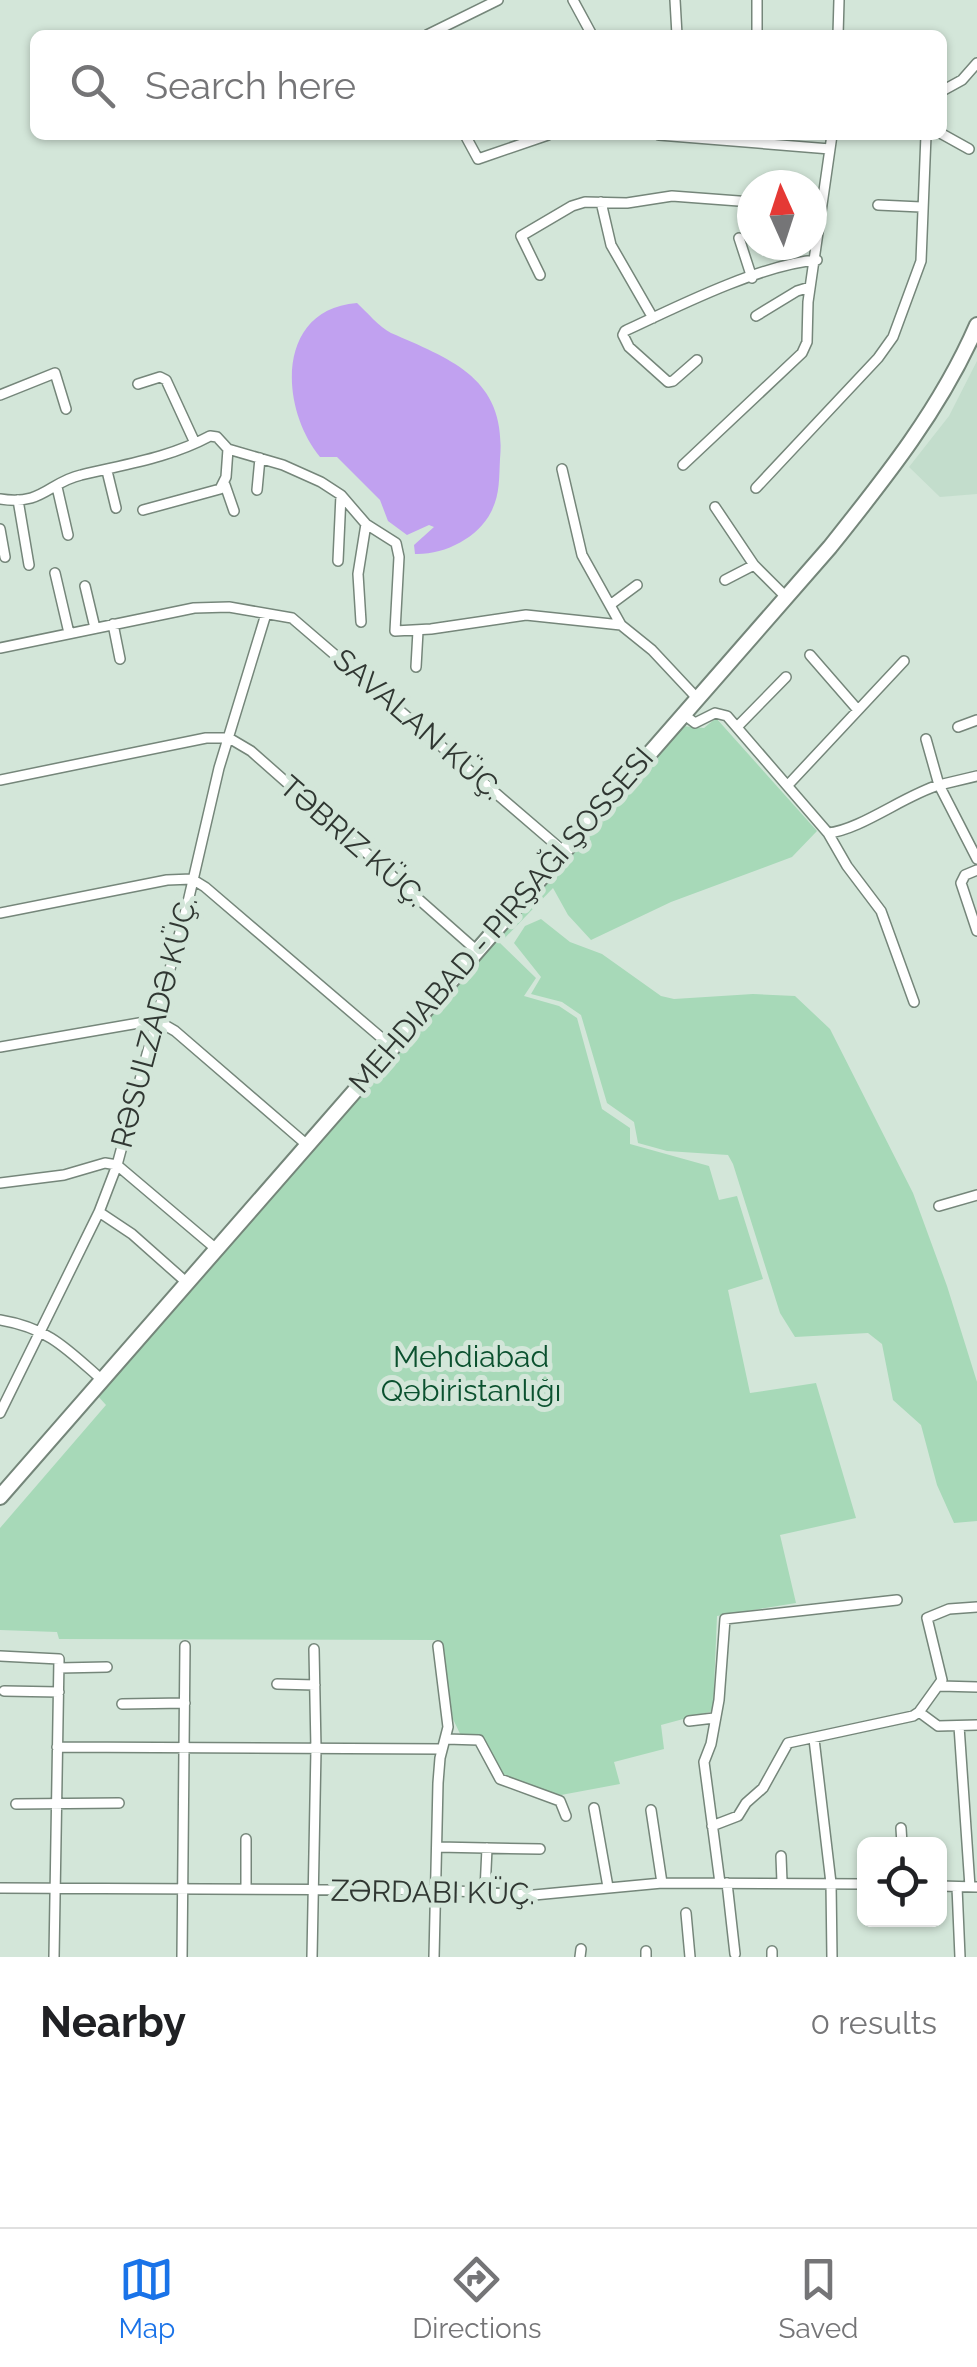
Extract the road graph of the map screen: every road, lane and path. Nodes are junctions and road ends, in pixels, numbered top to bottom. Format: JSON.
{"nodes":[{"id":1,"x":498,"y":0,"type":"edge"},
{"id":2,"x":573,"y":0,"type":"edge"},
{"id":3,"x":674,"y":0,"type":"edge"},
{"id":4,"x":757,"y":0,"type":"edge"},
{"id":5,"x":839,"y":0,"type":"edge"},
{"id":6,"x":436,"y":30,"type":"edge"},
{"id":7,"x":589,"y":30,"type":"edge"},
{"id":8,"x":677,"y":30,"type":"edge"},
{"id":9,"x":757,"y":30,"type":"edge"},
{"id":10,"x":838,"y":30,"type":"edge"},
{"id":11,"x":977,"y":62,"type":"edge"},
{"id":12,"x":947,"y":91,"type":"edge"},
{"id":13,"x":947,"y":137,"type":"edge"},
{"id":14,"x":468,"y":140,"type":"edge"},
{"id":15,"x":533,"y":140,"type":"edge"},
{"id":16,"x":720,"y":140,"type":"edge"},
{"id":17,"x":831,"y":140,"type":"edge"},
{"id":18,"x":926,"y":140,"type":"edge"},
{"id":19,"x":830,"y":149,"type":"junction"},
{"id":20,"x":969,"y":149,"type":"dead end"},
{"id":21,"x":827,"y":178,"type":"edge"},
{"id":22,"x":737,"y":201,"type":"edge"},
{"id":23,"x":600,"y":202,"type":"junction"},
{"id":24,"x":878,"y":204,"type":"dead end"},
{"id":25,"x":921,"y":207,"type":"junction"},
{"id":26,"x":746,"y":260,"type":"edge"},
{"id":27,"x":816,"y":260,"type":"joint"},
{"id":28,"x":540,"y":275,"type":"dead end"},
{"id":29,"x":752,"y":278,"type":"junction"},
{"id":30,"x":810,"y":287,"type":"junction"},
{"id":31,"x":756,"y":316,"type":"dead end"},
{"id":32,"x":653,"y":318,"type":"junction"},
{"id":33,"x":977,"y":326,"type":"edge"},
{"id":34,"x":698,"y":360,"type":"dead end"},
{"id":35,"x":138,"y":384,"type":"dead end"},
{"id":36,"x":0,"y":395,"type":"edge"},
{"id":37,"x":66,"y":409,"type":"dead end"},
{"id":38,"x":195,"y":443,"type":"junction"},
{"id":39,"x":228,"y":449,"type":"junction"},
{"id":40,"x":260,"y":458,"type":"junction"},
{"id":41,"x":683,"y":465,"type":"dead end"},
{"id":42,"x":562,"y":469,"type":"dead end"},
{"id":43,"x":107,"y":470,"type":"junction"},
{"id":44,"x":224,"y":485,"type":"junction"},
{"id":45,"x":57,"y":487,"type":"junction"},
{"id":46,"x":756,"y":488,"type":"dead end"},
{"id":47,"x":257,"y":490,"type":"dead end"},
{"id":48,"x":341,"y":495,"type":"junction"},
{"id":49,"x":0,"y":498,"type":"edge"},
{"id":50,"x":18,"y":500,"type":"junction"},
{"id":51,"x":715,"y":506,"type":"dead end"},
{"id":52,"x":116,"y":508,"type":"dead end"},
{"id":53,"x":144,"y":510,"type":"dead end"},
{"id":54,"x":234,"y":511,"type":"dead end"},
{"id":55,"x":366,"y":524,"type":"junction"},
{"id":56,"x":0,"y":529,"type":"edge"},
{"id":57,"x":68,"y":535,"type":"dead end"},
{"id":58,"x":6,"y":557,"type":"dead end"},
{"id":59,"x":338,"y":561,"type":"dead end"},
{"id":60,"x":29,"y":564,"type":"dead end"},
{"id":61,"x":754,"y":565,"type":"junction"},
{"id":62,"x":55,"y":573,"type":"dead end"},
{"id":63,"x":725,"y":580,"type":"dead end"},
{"id":64,"x":637,"y":585,"type":"dead end"},
{"id":65,"x":85,"y":586,"type":"dead end"},
{"id":66,"x":786,"y":596,"type":"junction"},
{"id":67,"x":610,"y":606,"type":"junction"},
{"id":68,"x":266,"y":614,"type":"junction"},
{"id":69,"x":362,"y":622,"type":"dead end"},
{"id":70,"x":112,"y":624,"type":"junction"},
{"id":71,"x":621,"y":625,"type":"junction"},
{"id":72,"x":95,"y":628,"type":"junction"},
{"id":73,"x":418,"y":631,"type":"junction"},
{"id":74,"x":70,"y":633,"type":"junction"},
{"id":75,"x":0,"y":648,"type":"edge"},
{"id":76,"x":810,"y":655,"type":"dead end"},
{"id":77,"x":120,"y":659,"type":"dead end"},
{"id":78,"x":904,"y":661,"type":"dead end"},
{"id":79,"x":416,"y":667,"type":"dead end"},
{"id":80,"x":786,"y":677,"type":"dead end"},
{"id":81,"x":696,"y":697,"type":"junction"},
{"id":82,"x":858,"y":710,"type":"junction"},
{"id":83,"x":682,"y":713,"type":"junction"},
{"id":84,"x":977,"y":720,"type":"edge"},
{"id":85,"x":738,"y":726,"type":"junction"},
{"id":86,"x":958,"y":726,"type":"dead end"},
{"id":87,"x":229,"y":738,"type":"junction"},
{"id":88,"x":926,"y":739,"type":"dead end"},
{"id":89,"x":977,"y":776,"type":"edge"},
{"id":90,"x":0,"y":780,"type":"edge"},
{"id":91,"x":788,"y":785,"type":"junction"},
{"id":92,"x":940,"y":785,"type":"junction"},
{"id":93,"x":828,"y":833,"type":"junction"},
{"id":94,"x":975,"y":848,"type":"edge"},
{"id":95,"x":562,"y":850,"type":"junction"},
{"id":96,"x":977,"y":859,"type":"edge"},
{"id":97,"x":977,"y":870,"type":"edge"},
{"id":98,"x":192,"y":879,"type":"junction"},
{"id":99,"x":0,"y":913,"type":"edge"},
{"id":100,"x":977,"y":931,"type":"edge"},
{"id":101,"x":476,"y":949,"type":"junction"},
{"id":102,"x":914,"y":1002,"type":"dead end"},
{"id":103,"x":156,"y":1020,"type":"junction"},
{"id":104,"x":391,"y":1046,"type":"junction"},
{"id":105,"x":0,"y":1047,"type":"edge"},
{"id":106,"x":306,"y":1144,"type":"junction"},
{"id":107,"x":116,"y":1165,"type":"junction"},
{"id":108,"x":0,"y":1183,"type":"edge"},
{"id":109,"x":977,"y":1195,"type":"edge"},
{"id":110,"x":939,"y":1206,"type":"dead end"},
{"id":111,"x":99,"y":1212,"type":"junction"},
{"id":112,"x":215,"y":1248,"type":"junction"},
{"id":113,"x":185,"y":1282,"type":"junction"},
{"id":114,"x":0,"y":1320,"type":"edge"},
{"id":115,"x":40,"y":1330,"type":"junction"},
{"id":116,"x":102,"y":1379,"type":"junction"},
{"id":117,"x":0,"y":1413,"type":"edge"},
{"id":118,"x":0,"y":1496,"type":"edge"},
{"id":119,"x":897,"y":1600,"type":"dead end"},
{"id":120,"x":977,"y":1607,"type":"edge"},
{"id":121,"x":186,"y":1646,"type":"dead end"},
{"id":122,"x":438,"y":1646,"type":"dead end"},
{"id":123,"x":314,"y":1649,"type":"dead end"},
{"id":124,"x":0,"y":1656,"type":"edge"},
{"id":125,"x":106,"y":1667,"type":"dead end"},
{"id":126,"x":60,"y":1668,"type":"junction"},
{"id":127,"x":277,"y":1684,"type":"dead end"},
{"id":128,"x":315,"y":1684,"type":"junction"},
{"id":129,"x":940,"y":1686,"type":"junction"},
{"id":130,"x":977,"y":1687,"type":"edge"},
{"id":131,"x":4,"y":1691,"type":"dead end"},
{"id":132,"x":59,"y":1692,"type":"junction"},
{"id":133,"x":185,"y":1703,"type":"junction"},
{"id":134,"x":122,"y":1704,"type":"dead end"},
{"id":135,"x":919,"y":1712,"type":"junction"},
{"id":136,"x":714,"y":1718,"type":"junction"},
{"id":137,"x":688,"y":1720,"type":"dead end"},
{"id":138,"x":977,"y":1725,"type":"edge"},
{"id":139,"x":959,"y":1726,"type":"junction"},
{"id":140,"x":814,"y":1739,"type":"junction"},
{"id":141,"x":444,"y":1744,"type":"junction"},
{"id":142,"x":58,"y":1748,"type":"junction"},
{"id":143,"x":185,"y":1748,"type":"junction"},
{"id":144,"x":316,"y":1750,"type":"junction"},
{"id":145,"x":119,"y":1802,"type":"dead end"},
{"id":146,"x":57,"y":1803,"type":"junction"},
{"id":147,"x":16,"y":1804,"type":"dead end"},
{"id":148,"x":594,"y":1808,"type":"dead end"},
{"id":149,"x":651,"y":1810,"type":"dead end"},
{"id":150,"x":566,"y":1816,"type":"dead end"},
{"id":151,"x":712,"y":1826,"type":"junction"},
{"id":152,"x":901,"y":1828,"type":"dead end"},
{"id":153,"x":902,"y":1837,"type":"edge"},
{"id":154,"x":246,"y":1840,"type":"dead end"},
{"id":155,"x":437,"y":1847,"type":"junction"},
{"id":156,"x":487,"y":1848,"type":"junction"},
{"id":157,"x":540,"y":1849,"type":"dead end"},
{"id":158,"x":781,"y":1856,"type":"dead end"},
{"id":159,"x":782,"y":1882,"type":"junction"},
{"id":160,"x":662,"y":1883,"type":"junction"},
{"id":161,"x":724,"y":1883,"type":"junction"},
{"id":162,"x":830,"y":1883,"type":"junction"},
{"id":163,"x":857,"y":1884,"type":"edge"},
{"id":164,"x":947,"y":1886,"type":"edge"},
{"id":165,"x":608,"y":1887,"type":"junction"},
{"id":166,"x":957,"y":1887,"type":"junction"},
{"id":167,"x":974,"y":1887,"type":"edge"},
{"id":168,"x":0,"y":1888,"type":"edge"},
{"id":169,"x":183,"y":1888,"type":"junction"},
{"id":170,"x":56,"y":1889,"type":"junction"},
{"id":171,"x":246,"y":1889,"type":"junction"},
{"id":172,"x":314,"y":1890,"type":"junction"},
{"id":173,"x":437,"y":1890,"type":"junction"},
{"id":174,"x":485,"y":1891,"type":"junction"},
{"id":175,"x":686,"y":1913,"type":"dead end"},
{"id":176,"x":735,"y":1954,"type":"dead end"},
{"id":177,"x":54,"y":1957,"type":"edge"},
{"id":178,"x":182,"y":1957,"type":"edge"},
{"id":179,"x":312,"y":1957,"type":"edge"},
{"id":180,"x":434,"y":1957,"type":"edge"},
{"id":181,"x":690,"y":1957,"type":"edge"},
{"id":182,"x":832,"y":1957,"type":"edge"},
{"id":183,"x":960,"y":1957,"type":"edge"}],
"edges":[{"from":1,"to":6,"type":"street"},
{"from":2,"to":7,"type":"street"},
{"from":3,"to":8,"type":"street"},
{"from":4,"to":9,"type":"street"},
{"from":5,"to":10,"type":"street"},
{"from":11,"to":12,"type":"street"},
{"from":13,"to":20,"type":"street"},
{"from":14,"to":15,"type":"street"},
{"from":16,"to":19,"type":"street"},
{"from":17,"to":19,"type":"street"},
{"from":18,"to":25,"type":"street"},
{"from":19,"to":21,"type":"street"},
{"from":22,"to":23,"type":"street"},
{"from":23,"to":28,"type":"street"},
{"from":23,"to":32,"type":"street"},
{"from":24,"to":25,"type":"street"},
{"from":25,"to":46,"type":"street"},
{"from":26,"to":29,"type":"street"},
{"from":27,"to":29,"type":"street"},
{"from":27,"to":30,"type":"street"},
{"from":29,"to":32,"type":"street"},
{"from":30,"to":31,"type":"street"},
{"from":30,"to":41,"type":"street"},
{"from":32,"to":34,"type":"street"},
{"from":33,"to":66,"type":"main road"},
{"from":35,"to":38,"type":"street"},
{"from":36,"to":37,"type":"street"},
{"from":38,"to":39,"type":"street"},
{"from":38,"to":43,"type":"street"},
{"from":39,"to":40,"type":"street"},
{"from":39,"to":44,"type":"street"},
{"from":40,"to":47,"type":"street"},
{"from":40,"to":48,"type":"street"},
{"from":42,"to":67,"type":"street"},
{"from":43,"to":45,"type":"street"},
{"from":43,"to":52,"type":"street"},
{"from":44,"to":53,"type":"street"},
{"from":44,"to":54,"type":"street"},
{"from":45,"to":50,"type":"street"},
{"from":45,"to":57,"type":"street"},
{"from":48,"to":55,"type":"street"},
{"from":48,"to":59,"type":"street"},
{"from":49,"to":50,"type":"street"},
{"from":50,"to":60,"type":"street"},
{"from":51,"to":61,"type":"street"},
{"from":55,"to":69,"type":"street"},
{"from":55,"to":73,"type":"street"},
{"from":56,"to":58,"type":"street"},
{"from":61,"to":63,"type":"street"},
{"from":61,"to":66,"type":"street"},
{"from":62,"to":74,"type":"street"},
{"from":64,"to":67,"type":"street"},
{"from":65,"to":72,"type":"street"},
{"from":66,"to":81,"type":"main road"},
{"from":67,"to":71,"type":"street"},
{"from":68,"to":70,"type":"street","name":"SAVALAN KÜÇ."},
{"from":68,"to":87,"type":"street","name":"RƏSULZADƏ KÜÇ."},
{"from":68,"to":95,"type":"street","name":"SAVALAN KÜÇ."},
{"from":70,"to":72,"type":"street","name":"SAVALAN KÜÇ."},
{"from":70,"to":77,"type":"street"},
{"from":71,"to":73,"type":"street"},
{"from":71,"to":81,"type":"street"},
{"from":72,"to":74,"type":"street","name":"SAVALAN KÜÇ."},
{"from":73,"to":79,"type":"street"},
{"from":74,"to":75,"type":"street","name":"SAVALAN KÜÇ."},
{"from":76,"to":82,"type":"street"},
{"from":78,"to":82,"type":"street"},
{"from":80,"to":85,"type":"street"},
{"from":81,"to":83,"type":"main road"},
{"from":82,"to":91,"type":"street"},
{"from":83,"to":85,"type":"street"},
{"from":83,"to":95,"type":"main road"},
{"from":84,"to":86,"type":"street"},
{"from":85,"to":91,"type":"street"},
{"from":87,"to":90,"type":"street"},
{"from":87,"to":98,"type":"street","name":"RƏSULZADƏ KÜÇ."},
{"from":87,"to":101,"type":"street","name":"TƏBRIZ KÜÇ."},
{"from":88,"to":92,"type":"street"},
{"from":89,"to":92,"type":"street"},
{"from":91,"to":93,"type":"street"},
{"from":92,"to":93,"type":"street"},
{"from":92,"to":94,"type":"street"},
{"from":93,"to":102,"type":"street"},
{"from":94,"to":96,"type":"street"},
{"from":95,"to":101,"type":"main road"},
{"from":97,"to":100,"type":"street"},
{"from":98,"to":99,"type":"street"},
{"from":98,"to":103,"type":"street","name":"RƏSULZADƏ KÜÇ."},
{"from":98,"to":104,"type":"street"},
{"from":101,"to":104,"type":"main road"},
{"from":103,"to":105,"type":"street"},
{"from":103,"to":106,"type":"street"},
{"from":103,"to":107,"type":"street","name":"RƏSULZADƏ KÜÇ."},
{"from":104,"to":106,"type":"main road"},
{"from":106,"to":112,"type":"main road"},
{"from":107,"to":108,"type":"street"},
{"from":107,"to":111,"type":"street","name":"RƏSULZADƏ KÜÇ."},
{"from":107,"to":112,"type":"street"},
{"from":109,"to":110,"type":"street"},
{"from":111,"to":113,"type":"street"},
{"from":111,"to":115,"type":"street","name":"RƏSULZADƏ KÜÇ."},
{"from":112,"to":113,"type":"main road"},
{"from":113,"to":116,"type":"main road"},
{"from":114,"to":115,"type":"street"},
{"from":115,"to":116,"type":"street"},
{"from":115,"to":117,"type":"street","name":"RƏSULZADƏ KÜÇ."},
{"from":116,"to":118,"type":"main road"},
{"from":119,"to":136,"type":"street"},
{"from":120,"to":129,"type":"street"},
{"from":121,"to":133,"type":"street"},
{"from":122,"to":141,"type":"street"},
{"from":123,"to":128,"type":"street"},
{"from":124,"to":126,"type":"street"},
{"from":125,"to":126,"type":"street"},
{"from":126,"to":132,"type":"street"},
{"from":127,"to":128,"type":"street"},
{"from":128,"to":144,"type":"street"},
{"from":129,"to":130,"type":"street"},
{"from":129,"to":135,"type":"street"},
{"from":131,"to":132,"type":"street"},
{"from":132,"to":142,"type":"street"},
{"from":133,"to":134,"type":"street"},
{"from":133,"to":143,"type":"street"},
{"from":135,"to":139,"type":"street"},
{"from":135,"to":140,"type":"street"},
{"from":136,"to":137,"type":"street"},
{"from":136,"to":151,"type":"street"},
{"from":138,"to":139,"type":"street"},
{"from":139,"to":167,"type":"street"},
{"from":140,"to":151,"type":"street"},
{"from":140,"to":162,"type":"street"},
{"from":141,"to":144,"type":"street"},
{"from":141,"to":150,"type":"street"},
{"from":141,"to":155,"type":"street"},
{"from":142,"to":143,"type":"street"},
{"from":142,"to":146,"type":"street"},
{"from":143,"to":144,"type":"street"},
{"from":143,"to":169,"type":"street"},
{"from":144,"to":172,"type":"street"},
{"from":145,"to":146,"type":"street"},
{"from":146,"to":147,"type":"street"},
{"from":146,"to":170,"type":"street"},
{"from":148,"to":165,"type":"street"},
{"from":149,"to":160,"type":"street"},
{"from":151,"to":161,"type":"street"},
{"from":152,"to":153,"type":"street"},
{"from":154,"to":171,"type":"street"},
{"from":155,"to":156,"type":"street"},
{"from":155,"to":173,"type":"street"},
{"from":156,"to":157,"type":"street"},
{"from":156,"to":174,"type":"street"},
{"from":158,"to":159,"type":"street"},
{"from":159,"to":161,"type":"street","name":"ZƏRDABI KÜÇ."},
{"from":159,"to":162,"type":"street","name":"ZƏRDABI KÜÇ."},
{"from":160,"to":161,"type":"street","name":"ZƏRDABI KÜÇ."},
{"from":160,"to":165,"type":"street","name":"ZƏRDABI KÜÇ."},
{"from":161,"to":176,"type":"street"},
{"from":162,"to":163,"type":"street","name":"ZƏRDABI KÜÇ."},
{"from":162,"to":182,"type":"street"},
{"from":164,"to":166,"type":"street"},
{"from":165,"to":174,"type":"street","name":"ZƏRDABI KÜÇ."},
{"from":166,"to":167,"type":"street"},
{"from":166,"to":183,"type":"street"},
{"from":168,"to":170,"type":"street","name":"ZƏRDABI KÜÇ."},
{"from":169,"to":170,"type":"street","name":"ZƏRDABI KÜÇ."},
{"from":169,"to":171,"type":"street","name":"ZƏRDABI KÜÇ."},
{"from":169,"to":178,"type":"street"},
{"from":170,"to":177,"type":"street"},
{"from":171,"to":172,"type":"street","name":"ZƏRDABI KÜÇ."},
{"from":172,"to":173,"type":"street","name":"ZƏRDABI KÜÇ."},
{"from":172,"to":179,"type":"street"},
{"from":173,"to":174,"type":"street","name":"ZƏRDABI KÜÇ."},
{"from":173,"to":180,"type":"street"},
{"from":175,"to":181,"type":"street"}]}
